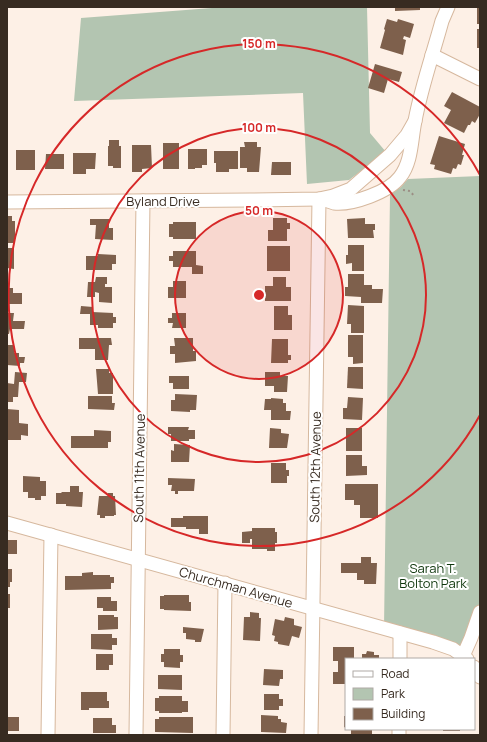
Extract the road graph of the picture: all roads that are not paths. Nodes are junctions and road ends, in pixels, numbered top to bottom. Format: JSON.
{"nodes":[{"id":1,"x":448,"y":7,"type":"edge"},
{"id":2,"x":432,"y":55,"type":"junction"},
{"id":3,"x":480,"y":79,"type":"edge"},
{"id":4,"x":415,"y":121,"type":"junction"},
{"id":5,"x":319,"y":199,"type":"junction"},
{"id":6,"x":143,"y":200,"type":"junction"},
{"id":7,"x":7,"y":202,"type":"edge"},
{"id":8,"x":7,"y":523,"type":"edge"},
{"id":9,"x":51,"y":535,"type":"junction"},
{"id":10,"x":138,"y":559,"type":"junction"},
{"id":11,"x":225,"y":583,"type":"junction"},
{"id":12,"x":313,"y":608,"type":"junction"},
{"id":13,"x":480,"y":612,"type":"edge"},
{"id":14,"x":400,"y":633,"type":"junction"},
{"id":15,"x":465,"y":657,"type":"edge"},
{"id":16,"x":400,"y":658,"type":"edge"},
{"id":17,"x":48,"y":735,"type":"edge"},
{"id":18,"x":136,"y":735,"type":"edge"},
{"id":19,"x":223,"y":735,"type":"edge"},
{"id":20,"x":311,"y":735,"type":"edge"}],
"edges":[{"from":1,"to":2,"type":"street"},
{"from":2,"to":3,"type":"street"},
{"from":2,"to":4,"type":"street"},
{"from":4,"to":5,"type":"street"},
{"from":4,"to":5,"type":"street"},
{"from":5,"to":6,"type":"street","name":"Byland Drive"},
{"from":5,"to":12,"type":"street","name":"South 12th Avenue"},
{"from":6,"to":7,"type":"street","name":"Byland Drive"},
{"from":6,"to":10,"type":"street","name":"South 11th Avenue"},
{"from":8,"to":9,"type":"street","name":"Churchman Avenue"},
{"from":9,"to":10,"type":"street","name":"Churchman Avenue"},
{"from":9,"to":17,"type":"street"},
{"from":10,"to":11,"type":"street","name":"Churchman Avenue"},
{"from":10,"to":18,"type":"street","name":"South 11th Avenue"},
{"from":11,"to":12,"type":"street","name":"Churchman Avenue"},
{"from":11,"to":19,"type":"street"},
{"from":12,"to":14,"type":"street","name":"Churchman Avenue"},
{"from":12,"to":20,"type":"street","name":"South 12th Avenue"},
{"from":13,"to":15,"type":"street"},
{"from":14,"to":15,"type":"street","name":"Churchman Avenue"},
{"from":14,"to":16,"type":"street"}]}
